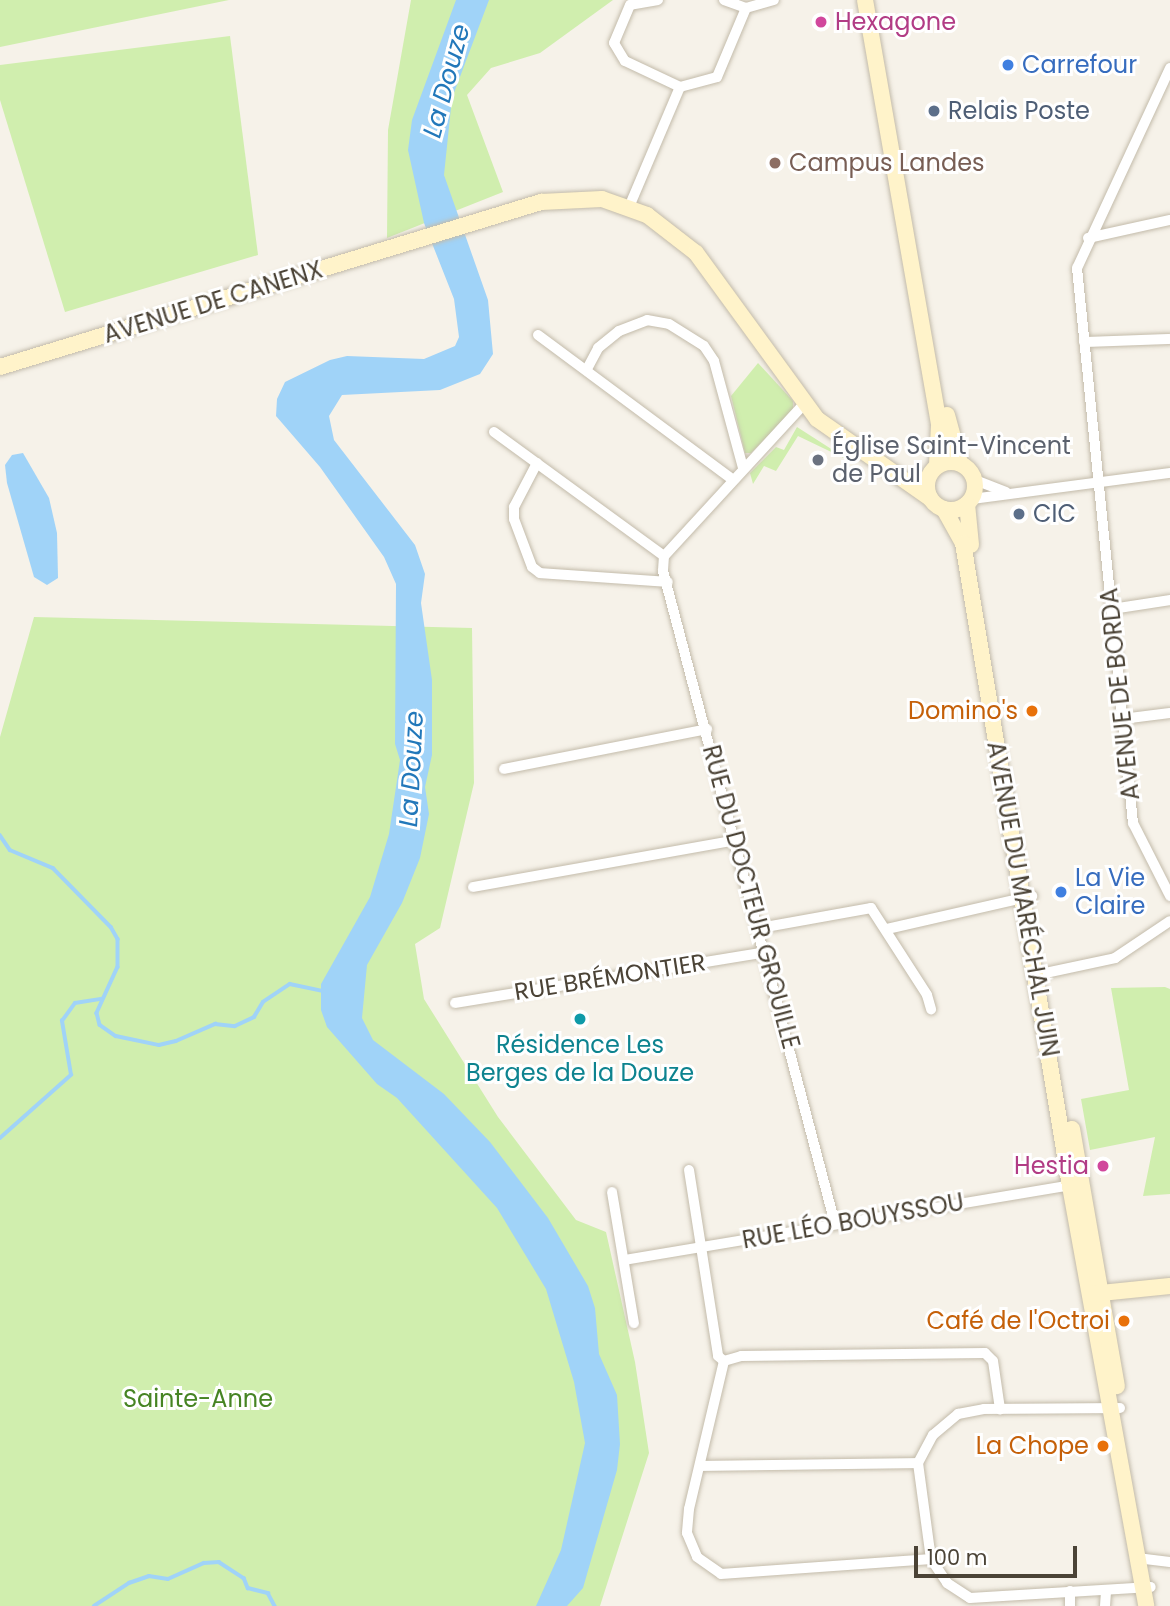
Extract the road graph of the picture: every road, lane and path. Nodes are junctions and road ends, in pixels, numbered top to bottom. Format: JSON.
{"nodes":[{"id":1,"x":658,"y":0,"type":"edge"},
{"id":2,"x":724,"y":0,"type":"edge"},
{"id":3,"x":774,"y":0,"type":"edge"},
{"id":4,"x":865,"y":0,"type":"edge"},
{"id":5,"x":877,"y":0,"type":"edge"},
{"id":6,"x":746,"y":8,"type":"junction"},
{"id":7,"x":1170,"y":68,"type":"edge"},
{"id":8,"x":680,"y":87,"type":"junction"},
{"id":9,"x":629,"y":207,"type":"junction"},
{"id":10,"x":1170,"y":220,"type":"edge"},
{"id":11,"x":1088,"y":238,"type":"junction"},
{"id":12,"x":538,"y":335,"type":"dead end"},
{"id":13,"x":1170,"y":339,"type":"edge"},
{"id":14,"x":1084,"y":342,"type":"junction"},
{"id":15,"x":0,"y":367,"type":"edge"},
{"id":16,"x":587,"y":369,"type":"junction"},
{"id":17,"x":804,"y":404,"type":"junction"},
{"id":18,"x":494,"y":432,"type":"dead end"},
{"id":19,"x":537,"y":463,"type":"junction"},
{"id":20,"x":960,"y":463,"type":"junction"},
{"id":21,"x":743,"y":468,"type":"junction"},
{"id":22,"x":935,"y":468,"type":"junction"},
{"id":23,"x":896,"y":472,"type":"junction"},
{"id":24,"x":1170,"y":473,"type":"edge"},
{"id":25,"x":733,"y":480,"type":"junction"},
{"id":26,"x":975,"y":480,"type":"junction"},
{"id":27,"x":1100,"y":483,"type":"junction"},
{"id":28,"x":1009,"y":493,"type":"junction"},
{"id":29,"x":930,"y":498,"type":"junction"},
{"id":30,"x":970,"y":502,"type":"junction"},
{"id":31,"x":944,"y":509,"type":"junction"},
{"id":32,"x":664,"y":556,"type":"junction"},
{"id":33,"x":666,"y":576,"type":"junction"},
{"id":34,"x":1170,"y":600,"type":"edge"},
{"id":35,"x":1112,"y":609,"type":"junction"},
{"id":36,"x":1170,"y":713,"type":"edge"},
{"id":37,"x":1122,"y":719,"type":"junction"},
{"id":38,"x":707,"y":729,"type":"junction"},
{"id":39,"x":504,"y":769,"type":"dead end"},
{"id":40,"x":737,"y":840,"type":"junction"},
{"id":41,"x":473,"y":887,"type":"dead end"},
{"id":42,"x":1170,"y":896,"type":"edge"},
{"id":43,"x":1027,"y":897,"type":"junction"},
{"id":44,"x":1170,"y":921,"type":"edge"},
{"id":45,"x":760,"y":928,"type":"junction"},
{"id":46,"x":887,"y":929,"type":"junction"},
{"id":47,"x":765,"y":952,"type":"junction"},
{"id":48,"x":1040,"y":974,"type":"junction"},
{"id":49,"x":455,"y":1003,"type":"dead end"},
{"id":50,"x":931,"y":1009,"type":"dead end"},
{"id":51,"x":689,"y":1170,"type":"dead end"},
{"id":52,"x":1076,"y":1184,"type":"junction"},
{"id":53,"x":612,"y":1192,"type":"dead end"},
{"id":54,"x":835,"y":1224,"type":"junction"},
{"id":55,"x":701,"y":1247,"type":"junction"},
{"id":56,"x":624,"y":1260,"type":"junction"},
{"id":57,"x":1170,"y":1286,"type":"edge"},
{"id":58,"x":1095,"y":1293,"type":"junction"},
{"id":59,"x":634,"y":1323,"type":"dead end"},
{"id":60,"x":724,"y":1361,"type":"junction"},
{"id":61,"x":1115,"y":1408,"type":"junction"},
{"id":62,"x":1000,"y":1409,"type":"junction"},
{"id":63,"x":918,"y":1463,"type":"junction"},
{"id":64,"x":702,"y":1466,"type":"junction"},
{"id":65,"x":931,"y":1559,"type":"junction"},
{"id":66,"x":1142,"y":1559,"type":"junction"},
{"id":67,"x":1170,"y":1562,"type":"edge"},
{"id":68,"x":1147,"y":1587,"type":"junction"},
{"id":69,"x":1106,"y":1590,"type":"junction"},
{"id":70,"x":1070,"y":1591,"type":"junction"},
{"id":71,"x":1042,"y":1593,"type":"junction"},
{"id":72,"x":1041,"y":1606,"type":"edge"},
{"id":73,"x":1070,"y":1606,"type":"edge"},
{"id":74,"x":1104,"y":1606,"type":"edge"},
{"id":75,"x":1146,"y":1606,"type":"edge"},
{"id":76,"x":1155,"y":1606,"type":"edge"}],
"edges":[{"from":1,"to":8,"type":"street"},
{"from":2,"to":6,"type":"street"},
{"from":3,"to":6,"type":"street"},
{"from":4,"to":22,"type":"main road"},
{"from":5,"to":20,"type":"main road"},
{"from":6,"to":8,"type":"street"},
{"from":7,"to":11,"type":"street","name":"AVENUE DE BORDA"},
{"from":8,"to":9,"type":"street"},
{"from":9,"to":15,"type":"main road","name":"AVENUE DE CANENX"},
{"from":9,"to":17,"type":"main road"},
{"from":10,"to":11,"type":"street"},
{"from":11,"to":14,"type":"street","name":"AVENUE DE BORDA"},
{"from":12,"to":16,"type":"street"},
{"from":13,"to":14,"type":"street"},
{"from":14,"to":27,"type":"street","name":"AVENUE DE BORDA"},
{"from":16,"to":21,"type":"street"},
{"from":16,"to":25,"type":"street"},
{"from":17,"to":21,"type":"street"},
{"from":17,"to":23,"type":"main road"},
{"from":18,"to":19,"type":"street"},
{"from":19,"to":32,"type":"street"},
{"from":19,"to":33,"type":"street"},
{"from":20,"to":22,"type":"main road"},
{"from":20,"to":26,"type":"main road"},
{"from":21,"to":25,"type":"street"},
{"from":22,"to":23,"type":"main road"},
{"from":22,"to":29,"type":"main road"},
{"from":23,"to":29,"type":"main road"},
{"from":24,"to":27,"type":"street"},
{"from":25,"to":32,"type":"street"},
{"from":26,"to":28,"type":"street"},
{"from":26,"to":30,"type":"main road"},
{"from":27,"to":28,"type":"street"},
{"from":27,"to":35,"type":"street","name":"AVENUE DE BORDA"},
{"from":28,"to":30,"type":"street"},
{"from":29,"to":31,"type":"main road"},
{"from":30,"to":31,"type":"main road"},
{"from":30,"to":43,"type":"main road","name":"AVENUE DU MARÉCHAL JUIN"},
{"from":31,"to":43,"type":"main road","name":"AVENUE DU MARÉCHAL JUIN"},
{"from":32,"to":33,"type":"street","name":"RUE DU DOCTEUR GROUILLE"},
{"from":33,"to":38,"type":"street","name":"RUE DU DOCTEUR GROUILLE"},
{"from":34,"to":35,"type":"street"},
{"from":35,"to":37,"type":"street","name":"AVENUE DE BORDA"},
{"from":36,"to":37,"type":"street"},
{"from":37,"to":42,"type":"street","name":"AVENUE DE BORDA"},
{"from":38,"to":39,"type":"street"},
{"from":38,"to":40,"type":"street","name":"RUE DU DOCTEUR GROUILLE"},
{"from":40,"to":41,"type":"street"},
{"from":40,"to":45,"type":"street","name":"RUE DU DOCTEUR GROUILLE"},
{"from":43,"to":46,"type":"street"},
{"from":43,"to":48,"type":"main road","name":"AVENUE DU MARÉCHAL JUIN"},
{"from":44,"to":48,"type":"street"},
{"from":45,"to":46,"type":"street"},
{"from":45,"to":47,"type":"street","name":"RUE DU DOCTEUR GROUILLE"},
{"from":46,"to":50,"type":"street"},
{"from":47,"to":49,"type":"street","name":"RUE BRÉMONTIER"},
{"from":47,"to":54,"type":"street","name":"RUE DU DOCTEUR GROUILLE"},
{"from":48,"to":52,"type":"main road","name":"AVENUE DU MARÉCHAL JUIN"},
{"from":51,"to":55,"type":"street"},
{"from":52,"to":54,"type":"street","name":"RUE LÉO BOUYSSOU"},
{"from":52,"to":58,"type":"main road","name":"AVENUE DU MARÉCHAL JUIN"},
{"from":53,"to":56,"type":"street"},
{"from":54,"to":55,"type":"street","name":"RUE LÉO BOUYSSOU"},
{"from":55,"to":56,"type":"street","name":"RUE LÉO BOUYSSOU"},
{"from":55,"to":60,"type":"street"},
{"from":56,"to":59,"type":"street"},
{"from":57,"to":58,"type":"main road"},
{"from":58,"to":61,"type":"main road","name":"AVENUE DU MARÉCHAL JUIN"},
{"from":60,"to":62,"type":"street"},
{"from":60,"to":64,"type":"street"},
{"from":61,"to":62,"type":"street"},
{"from":61,"to":66,"type":"main road","name":"AVENUE DU MARÉCHAL JUIN"},
{"from":62,"to":63,"type":"street"},
{"from":63,"to":64,"type":"street"},
{"from":63,"to":65,"type":"street"},
{"from":64,"to":65,"type":"street"},
{"from":65,"to":71,"type":"street"},
{"from":66,"to":67,"type":"street"},
{"from":66,"to":68,"type":"main road","name":"AVENUE DU MARÉCHAL JUIN"},
{"from":68,"to":69,"type":"street"},
{"from":68,"to":75,"type":"main road"},
{"from":68,"to":76,"type":"main road"},
{"from":69,"to":70,"type":"street"},
{"from":69,"to":74,"type":"street"},
{"from":70,"to":71,"type":"street"},
{"from":70,"to":73,"type":"street"},
{"from":71,"to":72,"type":"street"}]}
